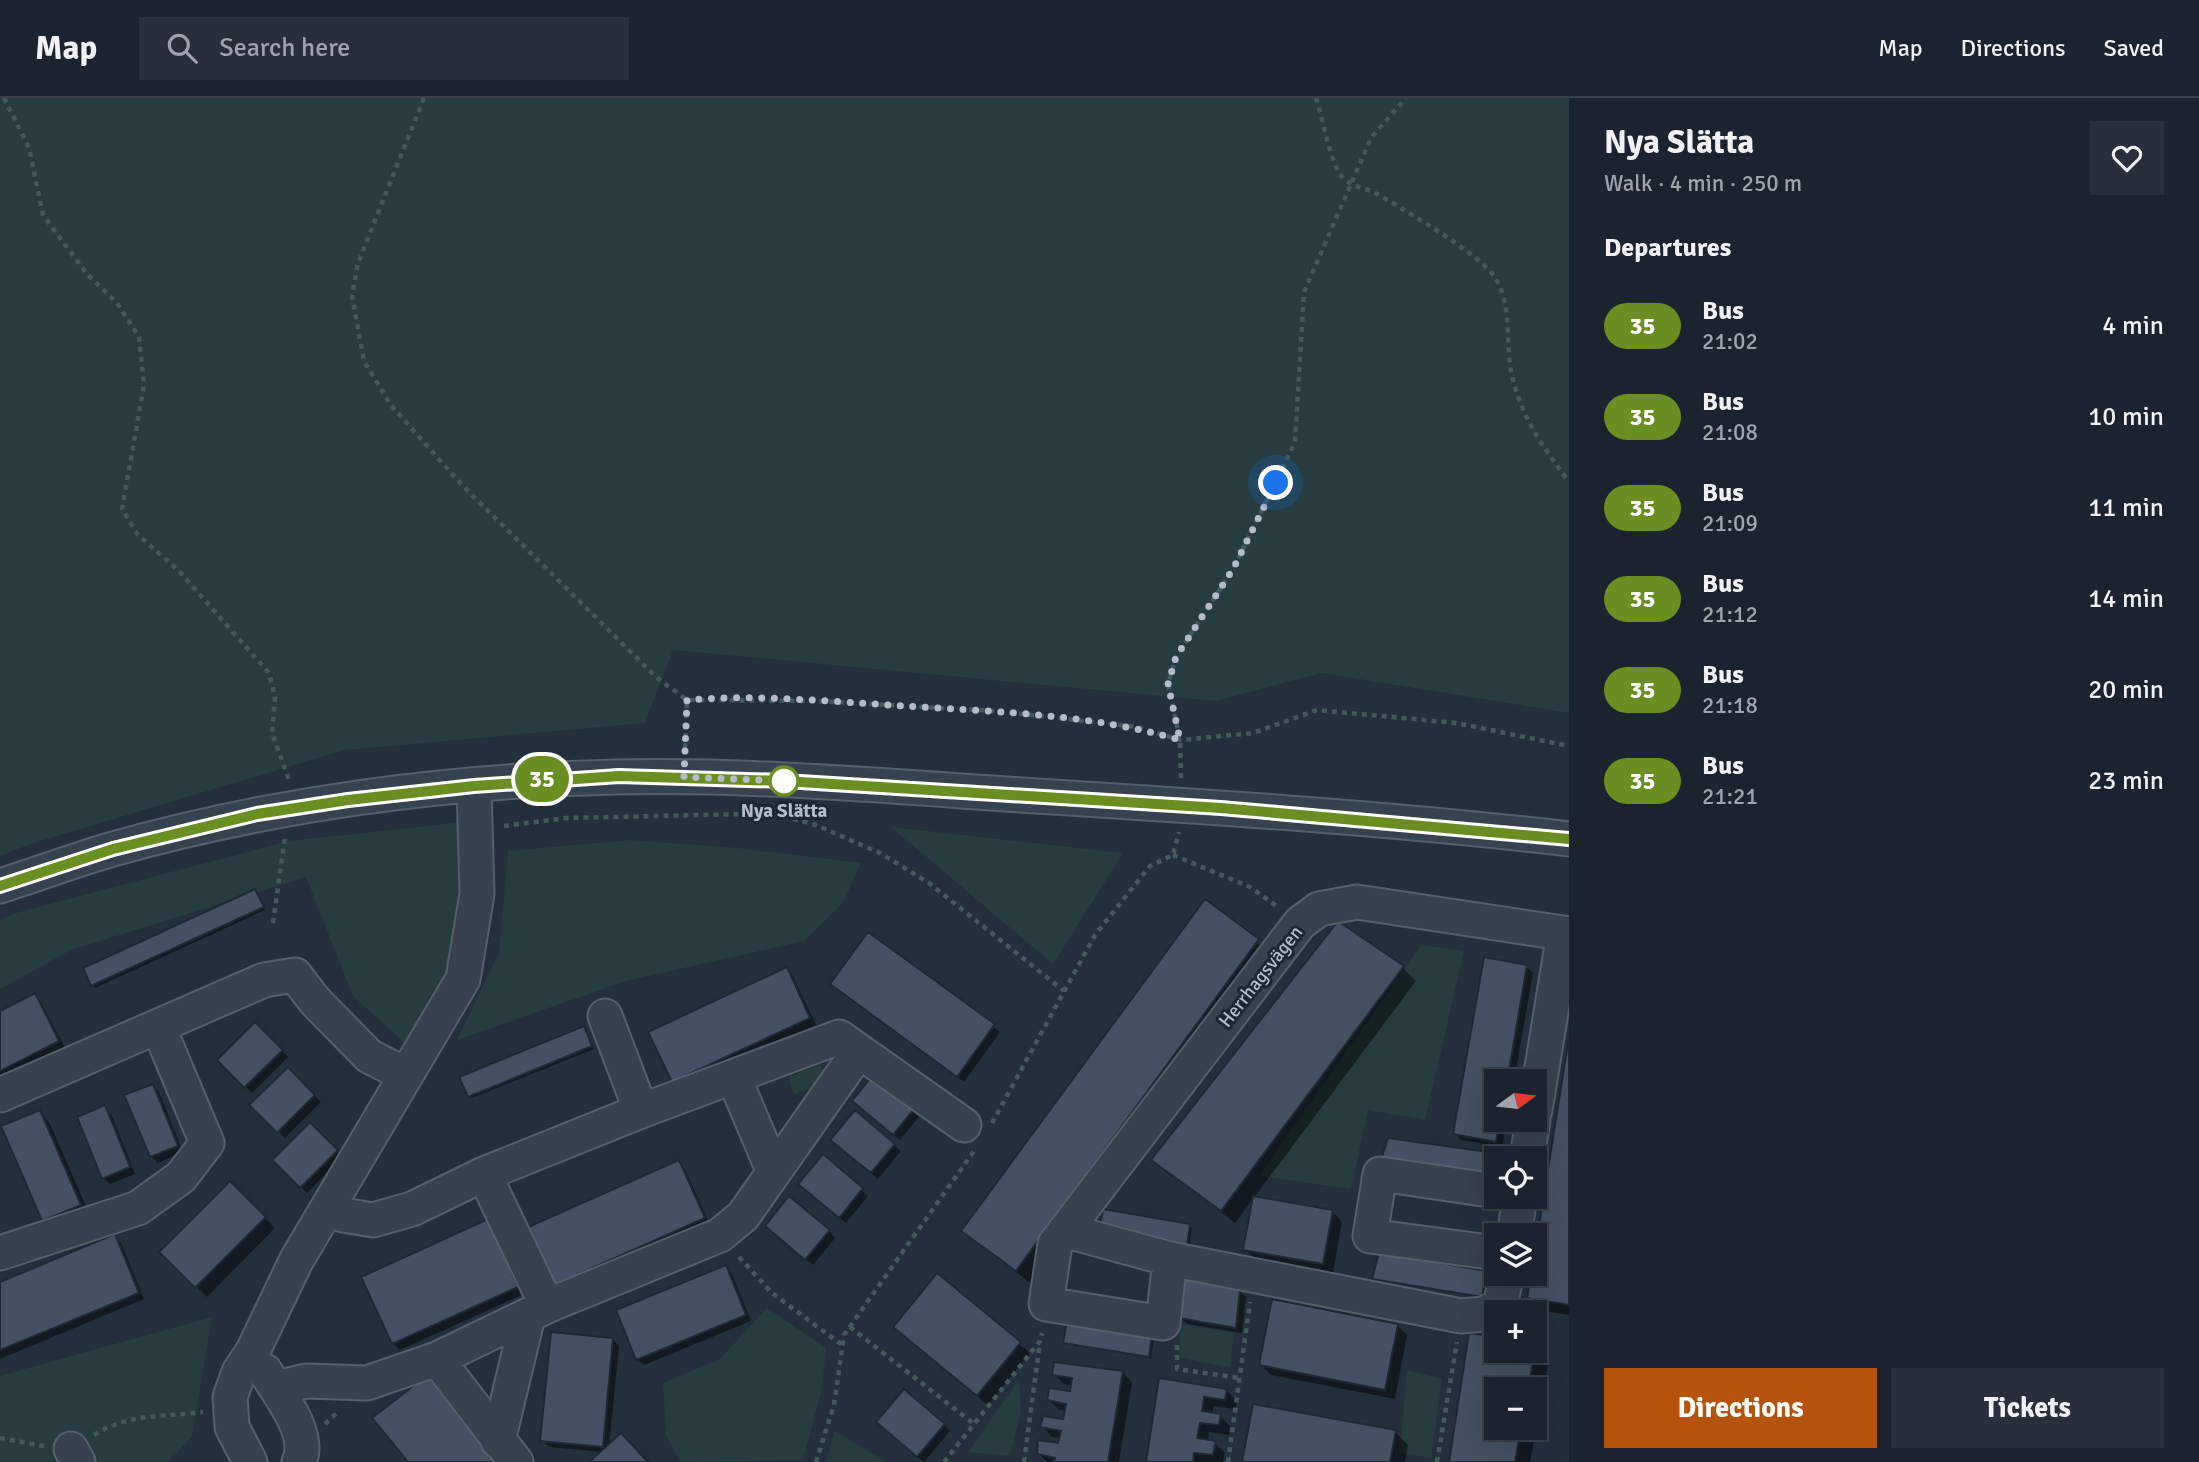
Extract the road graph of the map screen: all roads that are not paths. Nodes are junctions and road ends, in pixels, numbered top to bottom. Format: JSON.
{"nodes":[{"id":1,"x":474,"y":786,"type":"junction"},
{"id":2,"x":1569,"y":839,"type":"edge"},
{"id":3,"x":0,"y":886,"type":"edge"},
{"id":4,"x":1567,"y":934,"type":"edge"},
{"id":5,"x":605,"y":1016,"type":"dead end"},
{"id":6,"x":158,"y":1026,"type":"junction"},
{"id":7,"x":859,"y":1051,"type":"junction"},
{"id":8,"x":1542,"y":1069,"type":"edge"},
{"id":9,"x":406,"y":1075,"type":"junction"},
{"id":10,"x":734,"y":1078,"type":"junction"},
{"id":11,"x":0,"y":1095,"type":"edge"},
{"id":12,"x":641,"y":1111,"type":"junction"},
{"id":13,"x":964,"y":1125,"type":"dead end"},
{"id":14,"x":773,"y":1170,"type":"junction"},
{"id":15,"x":484,"y":1174,"type":"junction"},
{"id":16,"x":1484,"y":1189,"type":"edge"},
{"id":17,"x":331,"y":1205,"type":"junction"},
{"id":18,"x":1061,"y":1238,"type":"junction"},
{"id":19,"x":1484,"y":1251,"type":"edge"},
{"id":20,"x":0,"y":1254,"type":"edge"},
{"id":21,"x":1170,"y":1259,"type":"junction"},
{"id":22,"x":1504,"y":1286,"type":"edge"},
{"id":23,"x":538,"y":1311,"type":"junction"},
{"id":24,"x":253,"y":1351,"type":"junction"},
{"id":25,"x":437,"y":1359,"type":"junction"},
{"id":26,"x":276,"y":1388,"type":"junction"},
{"id":27,"x":507,"y":1451,"type":"edge"},
{"id":28,"x":307,"y":1456,"type":"edge"},
{"id":29,"x":250,"y":1462,"type":"edge"}],
"edges":[{"from":1,"to":2,"type":"street"},
{"from":1,"to":3,"type":"street"},
{"from":1,"to":9,"type":"street"},
{"from":4,"to":8,"type":"street","name":"Herrhagsvägen"},
{"from":4,"to":18,"type":"street","name":"Herrhagsvägen"},
{"from":5,"to":12,"type":"street"},
{"from":6,"to":9,"type":"street"},
{"from":6,"to":11,"type":"street"},
{"from":6,"to":20,"type":"street"},
{"from":7,"to":10,"type":"street"},
{"from":7,"to":13,"type":"street"},
{"from":7,"to":14,"type":"street"},
{"from":9,"to":17,"type":"street"},
{"from":10,"to":12,"type":"street"},
{"from":10,"to":14,"type":"street"},
{"from":12,"to":15,"type":"street"},
{"from":14,"to":23,"type":"street"},
{"from":15,"to":17,"type":"street"},
{"from":15,"to":23,"type":"street"},
{"from":16,"to":19,"type":"street"},
{"from":17,"to":24,"type":"street"},
{"from":18,"to":21,"type":"street"},
{"from":18,"to":21,"type":"street"},
{"from":21,"to":22,"type":"street"},
{"from":23,"to":25,"type":"street"},
{"from":23,"to":27,"type":"street"},
{"from":24,"to":26,"type":"street"},
{"from":24,"to":29,"type":"street"},
{"from":25,"to":26,"type":"street"},
{"from":25,"to":27,"type":"street"},
{"from":26,"to":28,"type":"street"}]}
